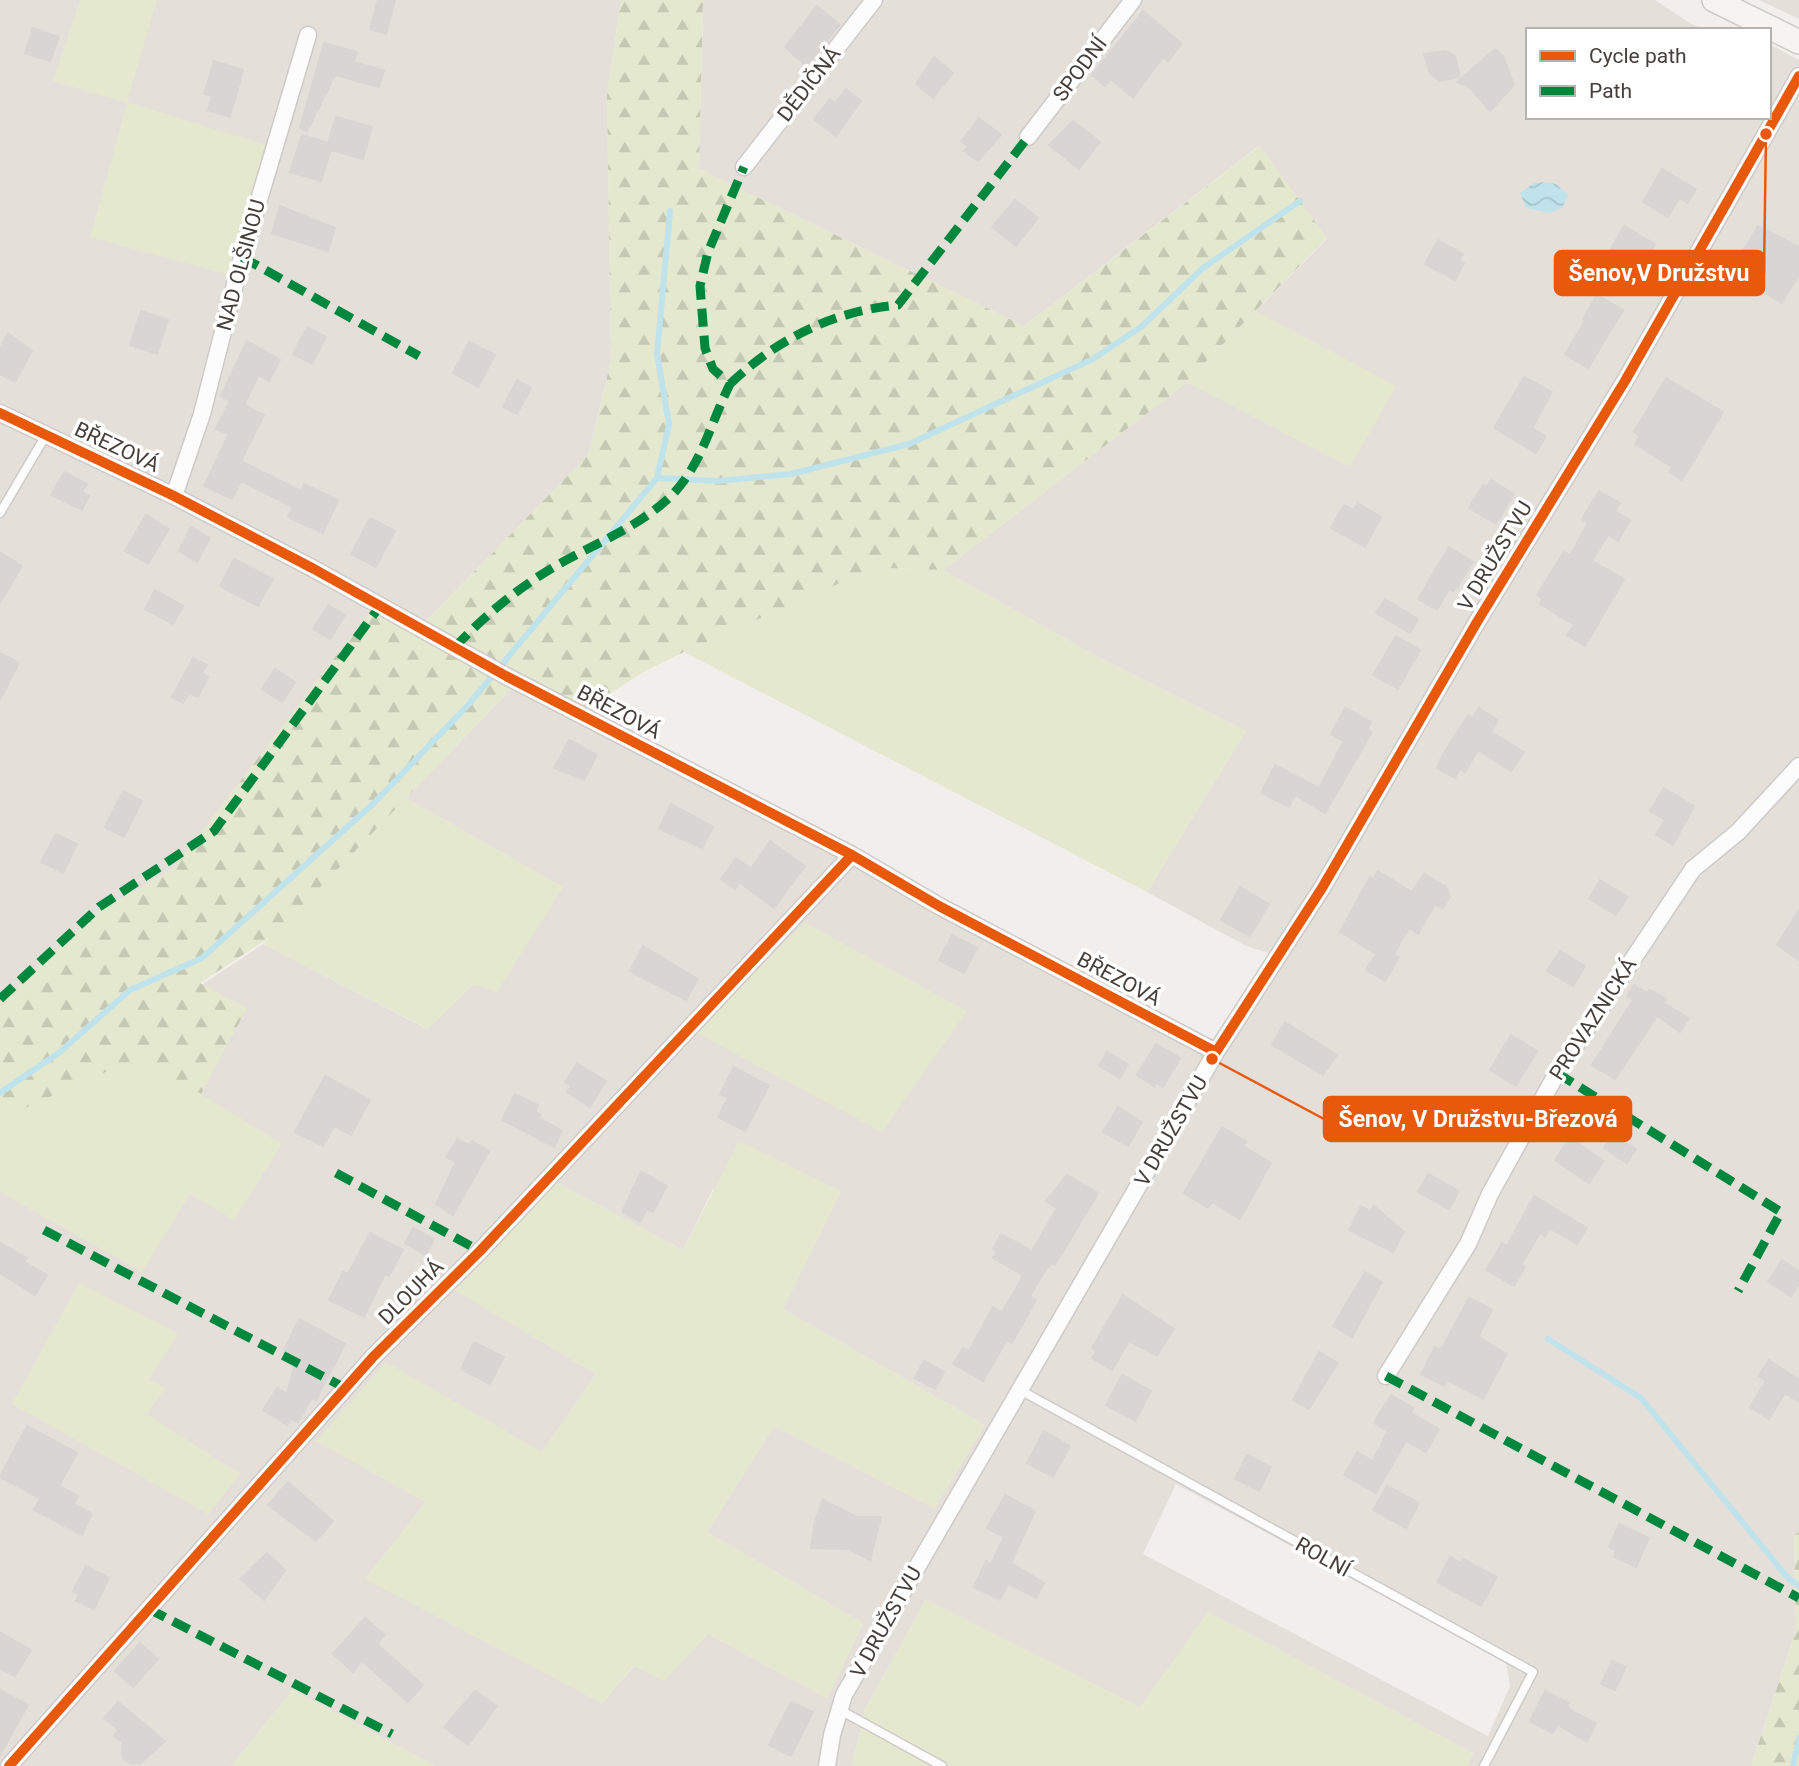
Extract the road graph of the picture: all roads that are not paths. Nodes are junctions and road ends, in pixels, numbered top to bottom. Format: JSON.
{"nodes":[{"id":1,"x":874,"y":0,"type":"edge"},
{"id":2,"x":1133,"y":0,"type":"edge"},
{"id":3,"x":1714,"y":0,"type":"edge"},
{"id":4,"x":1771,"y":28,"type":"edge"},
{"id":5,"x":1771,"y":28,"type":"edge"},
{"id":6,"x":308,"y":35,"type":"dead end"},
{"id":7,"x":1799,"y":42,"type":"edge"},
{"id":8,"x":1799,"y":75,"type":"edge"},
{"id":9,"x":1028,"y":137,"type":"dead end"},
{"id":10,"x":744,"y":167,"type":"dead end"},
{"id":11,"x":0,"y":413,"type":"edge"},
{"id":12,"x":46,"y":435,"type":"junction"},
{"id":13,"x":173,"y":496,"type":"junction"},
{"id":14,"x":0,"y":513,"type":"edge"},
{"id":15,"x":1799,"y":766,"type":"edge"},
{"id":16,"x":852,"y":855,"type":"junction"},
{"id":17,"x":1216,"y":1052,"type":"junction"},
{"id":18,"x":1386,"y":1376,"type":"dead end"},
{"id":19,"x":1020,"y":1390,"type":"junction"},
{"id":20,"x":840,"y":1710,"type":"junction"},
{"id":21,"x":9,"y":1766,"type":"edge"},
{"id":22,"x":828,"y":1766,"type":"edge"},
{"id":23,"x":942,"y":1766,"type":"edge"},
{"id":24,"x":1484,"y":1766,"type":"edge"}],
"edges":[{"from":1,"to":10,"type":"street","name":"DĚDIČNÁ"},
{"from":2,"to":9,"type":"street","name":"SPODNÍ"},
{"from":3,"to":4,"type":"main road"},
{"from":5,"to":7,"type":"main road"},
{"from":6,"to":13,"type":"street","name":"NAD OLŠINOU"},
{"from":8,"to":17,"type":"street","name":"V DRUŽSTVU"},
{"from":11,"to":12,"type":"street","name":"BŘEZOVÁ"},
{"from":12,"to":13,"type":"street","name":"BŘEZOVÁ"},
{"from":12,"to":14,"type":"lane"},
{"from":13,"to":16,"type":"street","name":"BŘEZOVÁ"},
{"from":15,"to":18,"type":"street","name":"PROVAZNICKÁ"},
{"from":16,"to":17,"type":"street","name":"BŘEZOVÁ"},
{"from":16,"to":21,"type":"street","name":"DLOUHÁ"},
{"from":17,"to":19,"type":"street","name":"V DRUŽSTVU"},
{"from":19,"to":20,"type":"street","name":"V DRUŽSTVU"},
{"from":19,"to":24,"type":"lane","name":"ROLNÍ"},
{"from":20,"to":22,"type":"street","name":"V DRUŽSTVU"},
{"from":20,"to":23,"type":"lane"}]}
